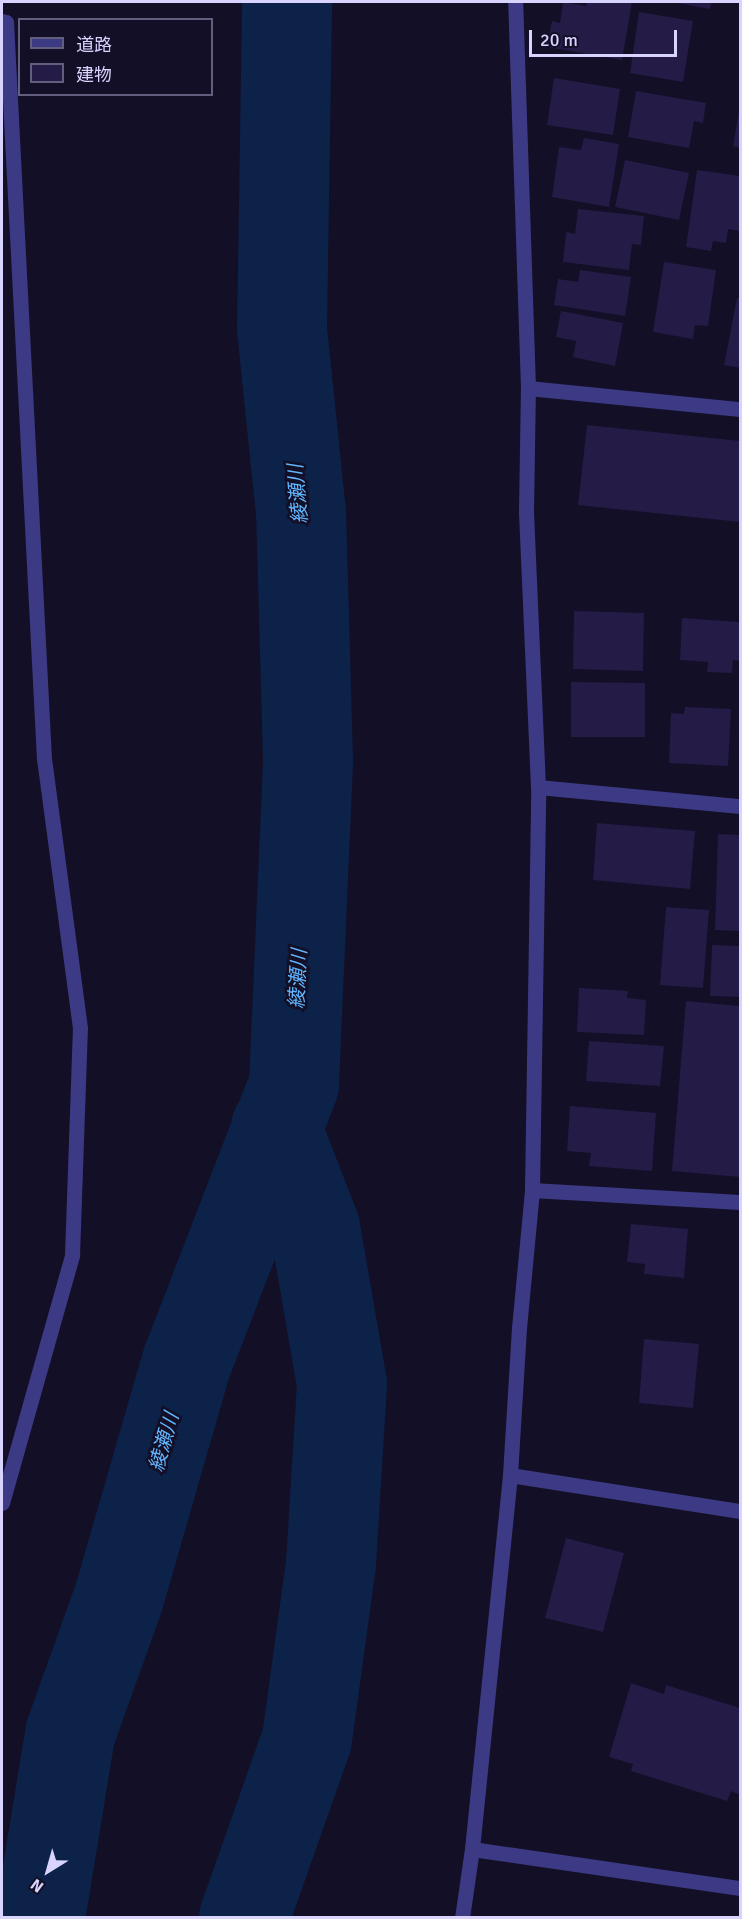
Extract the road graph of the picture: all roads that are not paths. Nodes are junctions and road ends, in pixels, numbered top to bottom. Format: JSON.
{"nodes":[{"id":1,"x":515,"y":2,"type":"edge"},
{"id":2,"x":4,"y":21,"type":"edge"},
{"id":3,"x":528,"y":388,"type":"junction"},
{"id":4,"x":741,"y":409,"type":"edge"},
{"id":5,"x":538,"y":787,"type":"junction"},
{"id":6,"x":741,"y":806,"type":"edge"},
{"id":7,"x":532,"y":1190,"type":"junction"},
{"id":8,"x":741,"y":1202,"type":"edge"},
{"id":9,"x":510,"y":1475,"type":"junction"},
{"id":10,"x":5,"y":1480,"type":"edge"},
{"id":11,"x":2,"y":1503,"type":"edge"},
{"id":12,"x":741,"y":1511,"type":"edge"},
{"id":13,"x":472,"y":1849,"type":"junction"},
{"id":14,"x":741,"y":1888,"type":"edge"},
{"id":15,"x":462,"y":1917,"type":"edge"}],
"edges":[{"from":1,"to":3,"type":"street"},
{"from":2,"to":10,"type":"street"},
{"from":3,"to":4,"type":"street"},
{"from":3,"to":5,"type":"street"},
{"from":5,"to":6,"type":"street"},
{"from":5,"to":7,"type":"street"},
{"from":7,"to":8,"type":"street"},
{"from":7,"to":9,"type":"street"},
{"from":9,"to":12,"type":"street"},
{"from":9,"to":13,"type":"street"},
{"from":10,"to":11,"type":"street"},
{"from":13,"to":14,"type":"street"},
{"from":13,"to":15,"type":"street"}]}
